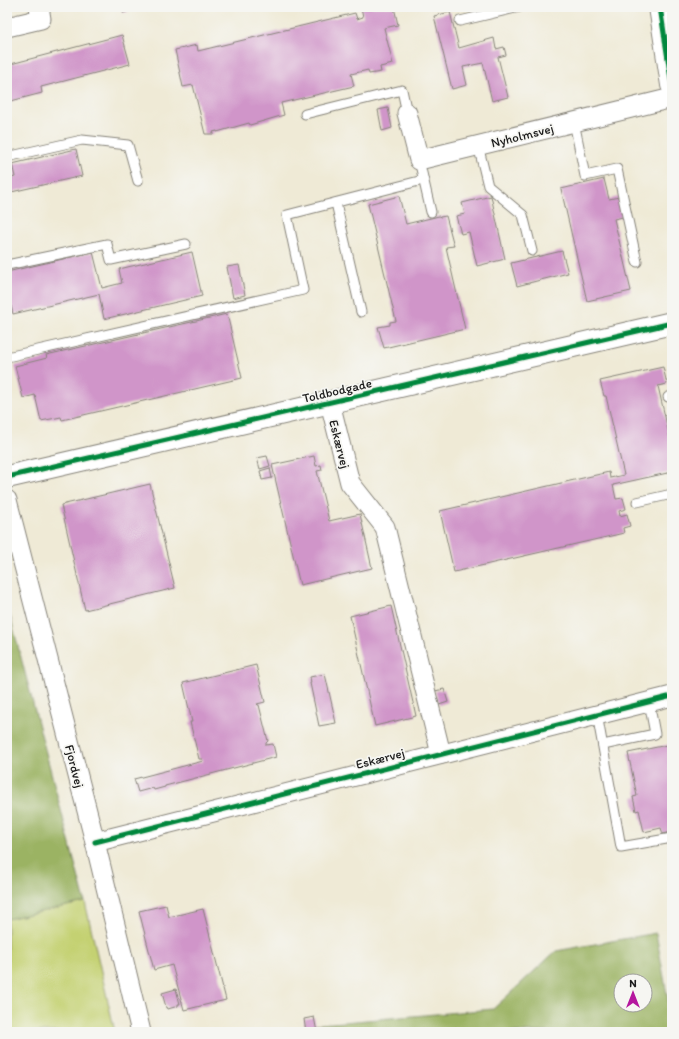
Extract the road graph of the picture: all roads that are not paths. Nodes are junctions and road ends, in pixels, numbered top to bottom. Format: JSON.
{"nodes":[{"id":1,"x":39,"y":7,"type":"edge"},
{"id":2,"x":520,"y":7,"type":"edge"},
{"id":3,"x":660,"y":7,"type":"edge"},
{"id":4,"x":460,"y":21,"type":"dead end"},
{"id":5,"x":7,"y":28,"type":"edge"},
{"id":6,"x":672,"y":85,"type":"edge"},
{"id":7,"x":672,"y":98,"type":"edge"},
{"id":8,"x":407,"y":113,"type":"joint"},
{"id":9,"x":305,"y":114,"type":"dead end"},
{"id":10,"x":574,"y":122,"type":"junction"},
{"id":11,"x":478,"y":145,"type":"junction"},
{"id":12,"x":7,"y":157,"type":"edge"},
{"id":13,"x":419,"y":160,"type":"junction"},
{"id":14,"x":423,"y":180,"type":"junction"},
{"id":15,"x":138,"y":181,"type":"dead end"},
{"id":16,"x":336,"y":203,"type":"junction"},
{"id":17,"x":431,"y":212,"type":"dead end"},
{"id":18,"x":186,"y":244,"type":"dead end"},
{"id":19,"x":532,"y":250,"type":"dead end"},
{"id":20,"x":637,"y":262,"type":"dead end"},
{"id":21,"x":7,"y":265,"type":"edge"},
{"id":22,"x":361,"y":312,"type":"dead end"},
{"id":23,"x":672,"y":323,"type":"edge"},
{"id":24,"x":7,"y":357,"type":"edge"},
{"id":25,"x":330,"y":403,"type":"junction"},
{"id":26,"x":7,"y":477,"type":"edge"},
{"id":27,"x":672,"y":494,"type":"edge"},
{"id":28,"x":7,"y":500,"type":"edge"},
{"id":29,"x":637,"y":502,"type":"dead end"},
{"id":30,"x":672,"y":696,"type":"edge"},
{"id":31,"x":649,"y":702,"type":"junction"},
{"id":32,"x":598,"y":714,"type":"junction"},
{"id":33,"x":603,"y":745,"type":"junction"},
{"id":34,"x":441,"y":754,"type":"junction"},
{"id":35,"x":672,"y":838,"type":"edge"},
{"id":36,"x":95,"y":842,"type":"junction"},
{"id":37,"x":141,"y":1032,"type":"edge"}],
"edges":[{"from":1,"to":5,"type":"street"},
{"from":2,"to":4,"type":"lane"},
{"from":3,"to":6,"type":"street"},
{"from":7,"to":10,"type":"street","name":"Nyholmsvej"},
{"from":8,"to":9,"type":"lane"},
{"from":8,"to":13,"type":"street"},
{"from":10,"to":11,"type":"street","name":"Nyholmsvej"},
{"from":10,"to":20,"type":"lane"},
{"from":11,"to":13,"type":"street","name":"Nyholmsvej"},
{"from":11,"to":19,"type":"lane"},
{"from":12,"to":15,"type":"lane"},
{"from":13,"to":14,"type":"lane"},
{"from":14,"to":16,"type":"lane"},
{"from":14,"to":17,"type":"lane"},
{"from":16,"to":22,"type":"lane"},
{"from":16,"to":24,"type":"lane"},
{"from":18,"to":21,"type":"lane"},
{"from":23,"to":25,"type":"street","name":"Toldbodgade"},
{"from":25,"to":26,"type":"street","name":"Toldbodgade"},
{"from":25,"to":34,"type":"street","name":"Eskærvej"},
{"from":27,"to":29,"type":"lane"},
{"from":28,"to":36,"type":"street","name":"Fjordvej"},
{"from":30,"to":31,"type":"street","name":"Eskærvej"},
{"from":31,"to":32,"type":"street","name":"Eskærvej"},
{"from":31,"to":33,"type":"lane"},
{"from":32,"to":33,"type":"lane"},
{"from":32,"to":34,"type":"street","name":"Eskærvej"},
{"from":33,"to":35,"type":"lane"},
{"from":34,"to":36,"type":"street","name":"Eskærvej"},
{"from":36,"to":37,"type":"street","name":"Fjordvej"}]}
